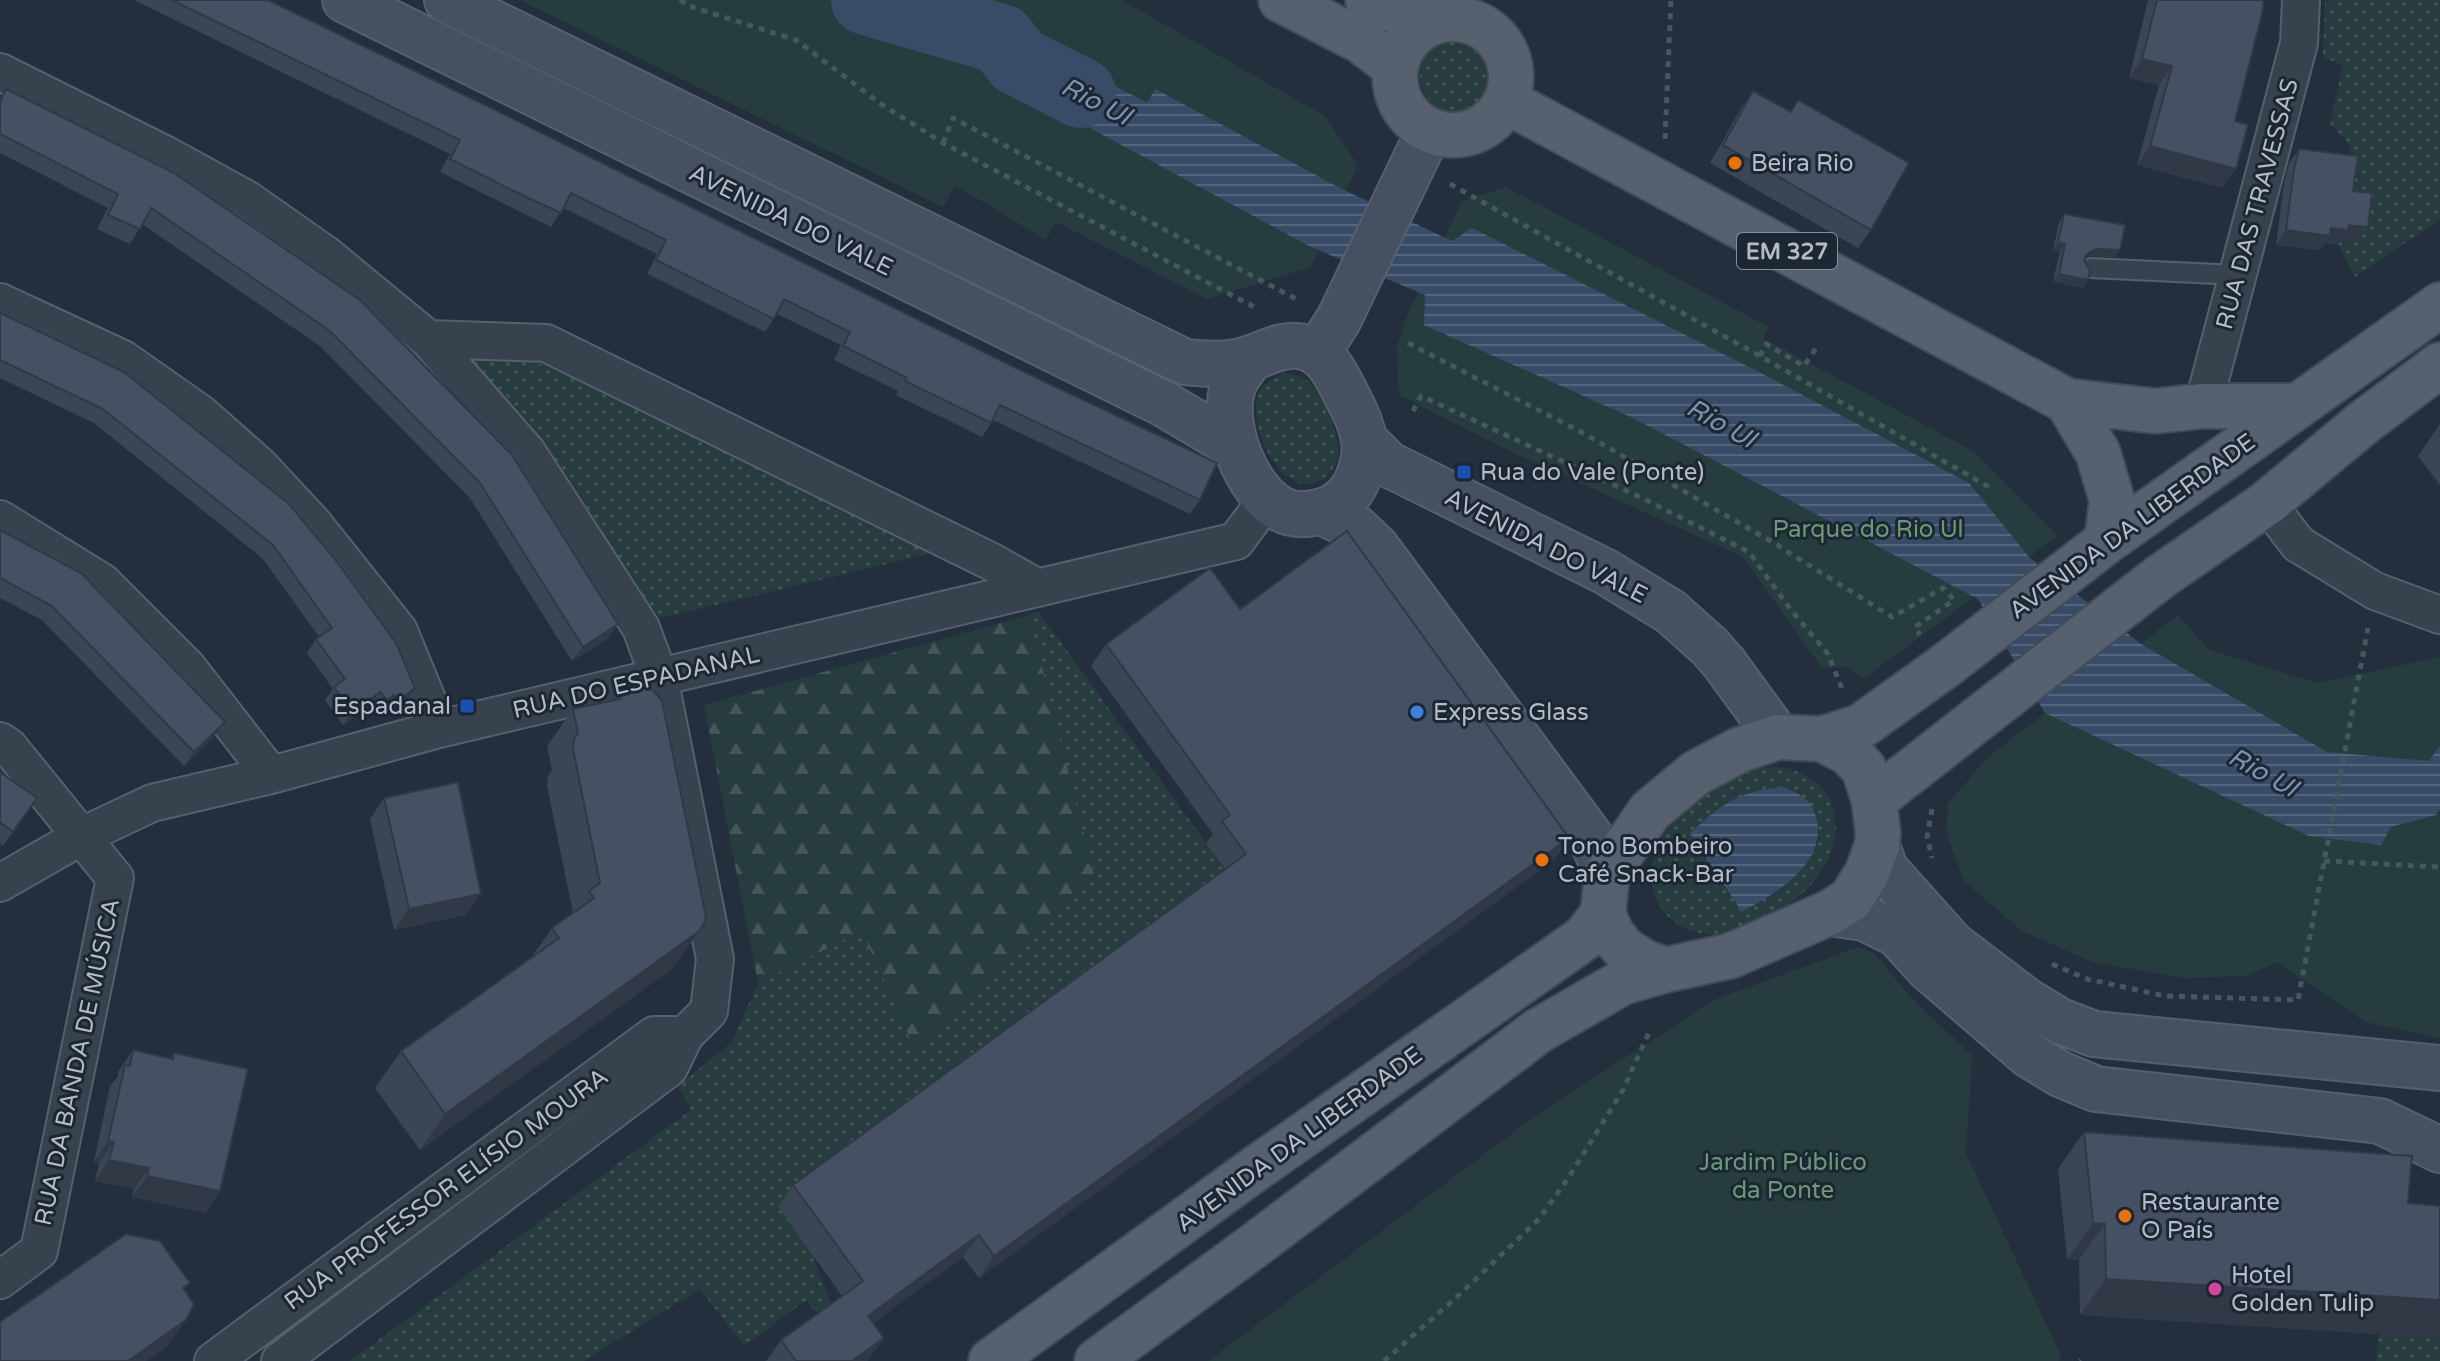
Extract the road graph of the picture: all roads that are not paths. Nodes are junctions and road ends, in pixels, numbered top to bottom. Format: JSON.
{"nodes":[{"id":1,"x":345,"y":0,"type":"edge"},
{"id":2,"x":447,"y":0,"type":"edge"},
{"id":3,"x":1281,"y":0,"type":"edge"},
{"id":4,"x":1368,"y":0,"type":"edge"},
{"id":5,"x":2301,"y":0,"type":"edge"},
{"id":6,"x":1428,"y":24,"type":"junction"},
{"id":7,"x":1395,"y":67,"type":"junction"},
{"id":8,"x":0,"y":72,"type":"edge"},
{"id":9,"x":1506,"y":101,"type":"junction"},
{"id":10,"x":1429,"y":131,"type":"junction"},
{"id":11,"x":2091,"y":268,"type":"edge"},
{"id":12,"x":2238,"y":275,"type":"junction"},
{"id":13,"x":0,"y":302,"type":"edge"},
{"id":14,"x":2440,"y":305,"type":"edge"},
{"id":15,"x":428,"y":339,"type":"junction"},
{"id":16,"x":1318,"y":352,"type":"junction"},
{"id":17,"x":1250,"y":359,"type":"junction"},
{"id":18,"x":2440,"y":365,"type":"edge"},
{"id":19,"x":2067,"y":401,"type":"junction"},
{"id":20,"x":2203,"y":406,"type":"junction"},
{"id":21,"x":2297,"y":406,"type":"junction"},
{"id":22,"x":1365,"y":441,"type":"junction"},
{"id":23,"x":1235,"y":446,"type":"junction"},
{"id":24,"x":1268,"y":498,"type":"junction"},
{"id":25,"x":2267,"y":503,"type":"junction"},
{"id":26,"x":1322,"y":512,"type":"junction"},
{"id":27,"x":0,"y":519,"type":"edge"},
{"id":28,"x":2107,"y":541,"type":"junction"},
{"id":29,"x":1038,"y":588,"type":"junction"},
{"id":30,"x":2440,"y":615,"type":"edge"},
{"id":31,"x":659,"y":677,"type":"junction"},
{"id":32,"x":439,"y":729,"type":"junction"},
{"id":33,"x":1778,"y":737,"type":"junction"},
{"id":34,"x":1822,"y":739,"type":"junction"},
{"id":35,"x":0,"y":741,"type":"edge"},
{"id":36,"x":271,"y":775,"type":"junction"},
{"id":37,"x":1874,"y":800,"type":"junction"},
{"id":38,"x":82,"y":836,"type":"junction"},
{"id":39,"x":1877,"y":846,"type":"junction"},
{"id":40,"x":2,"y":889,"type":"edge"},
{"id":41,"x":1605,"y":894,"type":"junction"},
{"id":42,"x":1829,"y":913,"type":"junction"},
{"id":43,"x":1665,"y":970,"type":"junction"},
{"id":44,"x":685,"y":1035,"type":"junction"},
{"id":45,"x":2440,"y":1068,"type":"edge"},
{"id":46,"x":2440,"y":1150,"type":"edge"},
{"id":47,"x":0,"y":1280,"type":"edge"},
{"id":48,"x":213,"y":1361,"type":"edge"},
{"id":49,"x":280,"y":1361,"type":"edge"},
{"id":50,"x":991,"y":1361,"type":"edge"},
{"id":51,"x":1097,"y":1361,"type":"edge"}],
"edges":[{"from":1,"to":23,"type":"main road","name":"AVENIDA DO VALE"},
{"from":2,"to":17,"type":"main road","name":"AVENIDA DO VALE"},
{"from":3,"to":7,"type":"main road"},
{"from":4,"to":6,"type":"main road"},
{"from":5,"to":12,"type":"street","name":"RUA DAS TRAVESSAS"},
{"from":6,"to":7,"type":"main road"},
{"from":6,"to":9,"type":"main road"},
{"from":7,"to":10,"type":"main road"},
{"from":8,"to":15,"type":"street","name":"RUA PROFESSOR ELÍSIO MOURA"},
{"from":9,"to":10,"type":"main road"},
{"from":9,"to":19,"type":"main road","number":"EM 327"},
{"from":10,"to":16,"type":"main road"},
{"from":11,"to":12,"type":"lane"},
{"from":12,"to":20,"type":"street","name":"RUA DAS TRAVESSAS"},
{"from":13,"to":32,"type":"street"},
{"from":14,"to":21,"type":"main road","name":"AVENIDA DA LIBERDADE"},
{"from":15,"to":29,"type":"street"},
{"from":15,"to":31,"type":"street","name":"RUA PROFESSOR ELÍSIO MOURA"},
{"from":16,"to":17,"type":"main road","name":"AVENIDA DO VALE"},
{"from":16,"to":22,"type":"main road","name":"AVENIDA DO VALE"},
{"from":17,"to":23,"type":"main road"},
{"from":18,"to":25,"type":"main road"},
{"from":19,"to":20,"type":"main road","number":"EM 327"},
{"from":19,"to":28,"type":"main road"},
{"from":20,"to":21,"type":"main road"},
{"from":21,"to":28,"type":"main road","name":"AVENIDA DA LIBERDADE"},
{"from":22,"to":26,"type":"main road"},
{"from":22,"to":33,"type":"main road","name":"AVENIDA DO VALE"},
{"from":23,"to":24,"type":"main road"},
{"from":24,"to":26,"type":"main road"},
{"from":24,"to":29,"type":"street","name":"RUA DO ESPADANAL"},
{"from":25,"to":30,"type":"street"},
{"from":25,"to":37,"type":"main road"},
{"from":26,"to":41,"type":"main road"},
{"from":27,"to":36,"type":"street"},
{"from":28,"to":34,"type":"main road","name":"AVENIDA DA LIBERDADE"},
{"from":29,"to":31,"type":"street","name":"RUA DO ESPADANAL"},
{"from":31,"to":32,"type":"street","name":"RUA DO ESPADANAL"},
{"from":31,"to":44,"type":"street","name":"RUA PROFESSOR ELÍSIO MOURA"},
{"from":32,"to":36,"type":"street","name":"RUA DO ESPADANAL"},
{"from":33,"to":34,"type":"main road","name":"AVENIDA DA LIBERDADE"},
{"from":33,"to":41,"type":"main road","name":"AVENIDA DA LIBERDADE"},
{"from":34,"to":37,"type":"main road","name":"AVENIDA DA LIBERDADE"},
{"from":35,"to":38,"type":"street","name":"RUA DA BANDA DE MÚSICA"},
{"from":36,"to":38,"type":"street","name":"RUA DO ESPADANAL"},
{"from":37,"to":39,"type":"main road","name":"AVENIDA DA LIBERDADE"},
{"from":38,"to":40,"type":"street","name":"RUA DO ESPADANAL"},
{"from":38,"to":47,"type":"street","name":"RUA DA BANDA DE MÚSICA"},
{"from":39,"to":42,"type":"main road","name":"AVENIDA DA LIBERDADE"},
{"from":39,"to":45,"type":"main road"},
{"from":41,"to":43,"type":"main road"},
{"from":41,"to":50,"type":"main road","name":"AVENIDA DA LIBERDADE"},
{"from":42,"to":43,"type":"main road","name":"AVENIDA DA LIBERDADE"},
{"from":42,"to":46,"type":"main road"},
{"from":43,"to":51,"type":"main road","name":"AVENIDA DA LIBERDADE"},
{"from":44,"to":48,"type":"street","name":"RUA PROFESSOR ELÍSIO MOURA"},
{"from":44,"to":49,"type":"street","name":"RUA PROFESSOR ELÍSIO MOURA"}]}
